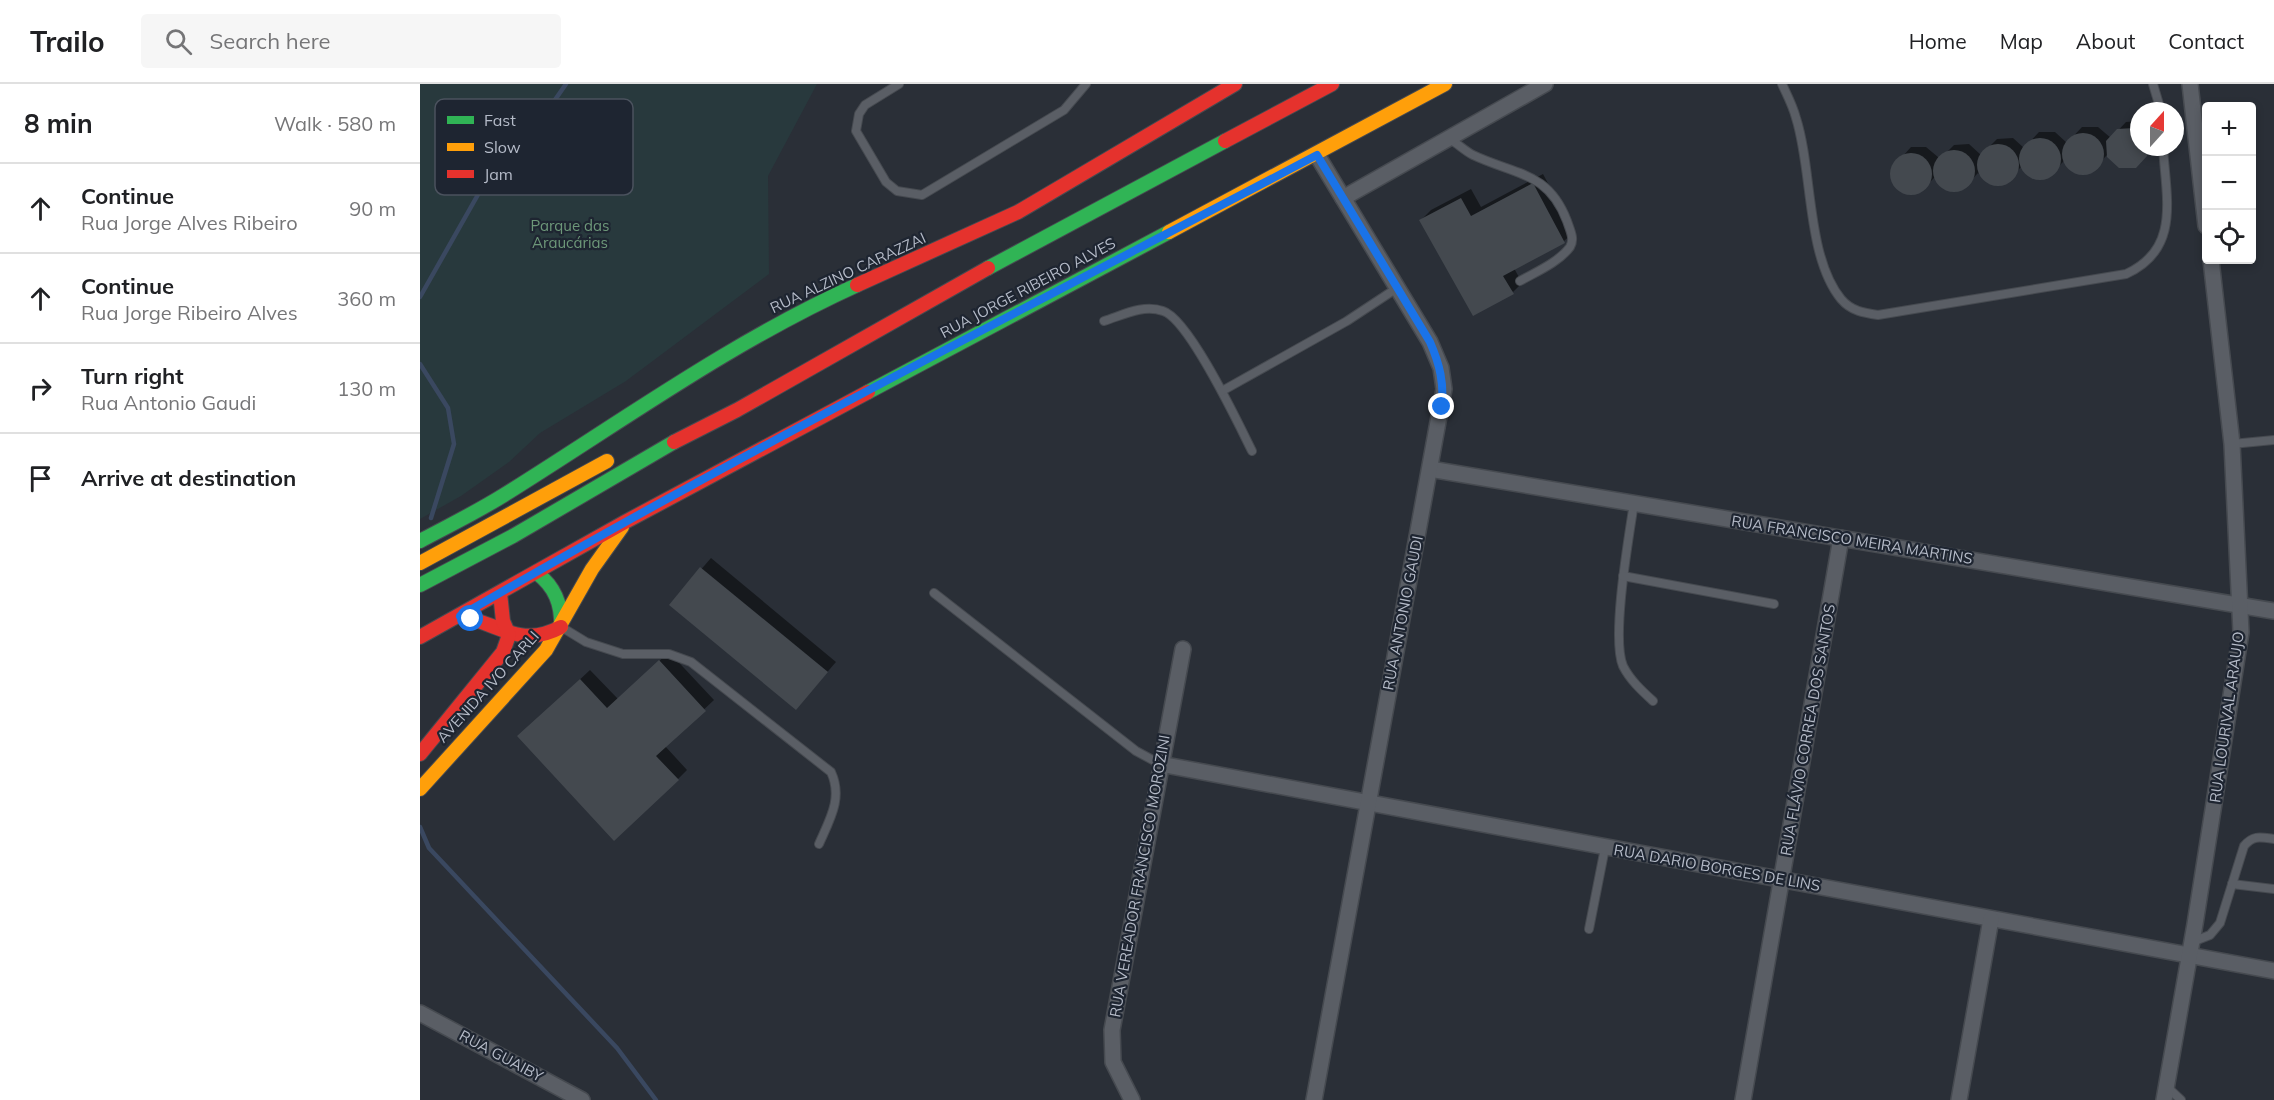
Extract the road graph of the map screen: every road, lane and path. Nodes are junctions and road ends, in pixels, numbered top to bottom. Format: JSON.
{"nodes":[{"id":1,"x":900,"y":84,"type":"edge"},
{"id":2,"x":1086,"y":84,"type":"edge"},
{"id":3,"x":1235,"y":84,"type":"edge"},
{"id":4,"x":1332,"y":84,"type":"edge"},
{"id":5,"x":1445,"y":84,"type":"edge"},
{"id":6,"x":1545,"y":84,"type":"edge"},
{"id":7,"x":1782,"y":84,"type":"edge"},
{"id":8,"x":2153,"y":84,"type":"edge"},
{"id":9,"x":2190,"y":84,"type":"edge"},
{"id":10,"x":2158,"y":102,"type":"edge"},
{"id":11,"x":1450,"y":139,"type":"junction"},
{"id":12,"x":1317,"y":155,"type":"junction"},
{"id":13,"x":2164,"y":156,"type":"edge"},
{"id":14,"x":1343,"y":198,"type":"junction"},
{"id":15,"x":2204,"y":210,"type":"edge"},
{"id":16,"x":2211,"y":264,"type":"edge"},
{"id":17,"x":1520,"y":281,"type":"dead end"},
{"id":18,"x":1397,"y":288,"type":"junction"},
{"id":19,"x":1104,"y":321,"type":"dead end"},
{"id":20,"x":1222,"y":391,"type":"junction"},
{"id":21,"x":2274,"y":440,"type":"edge"},
{"id":22,"x":2232,"y":444,"type":"junction"},
{"id":23,"x":1252,"y":451,"type":"dead end"},
{"id":24,"x":623,"y":452,"type":"dead end"},
{"id":25,"x":1431,"y":469,"type":"junction"},
{"id":26,"x":1634,"y":503,"type":"junction"},
{"id":27,"x":626,"y":522,"type":"junction"},
{"id":28,"x":1841,"y":538,"type":"junction"},
{"id":29,"x":420,"y":541,"type":"edge"},
{"id":30,"x":420,"y":563,"type":"edge"},
{"id":31,"x":537,"y":573,"type":"junction"},
{"id":32,"x":1623,"y":576,"type":"junction"},
{"id":33,"x":420,"y":585,"type":"edge"},
{"id":34,"x":500,"y":592,"type":"junction"},
{"id":35,"x":934,"y":593,"type":"dead end"},
{"id":36,"x":1774,"y":604,"type":"dead end"},
{"id":37,"x":2240,"y":605,"type":"junction"},
{"id":38,"x":2274,"y":610,"type":"edge"},
{"id":39,"x":460,"y":616,"type":"junction"},
{"id":40,"x":561,"y":627,"type":"junction"},
{"id":41,"x":509,"y":634,"type":"junction"},
{"id":42,"x":420,"y":637,"type":"edge"},
{"id":43,"x":1183,"y":649,"type":"dead end"},
{"id":44,"x":1653,"y":701,"type":"dead end"},
{"id":45,"x":420,"y":754,"type":"edge"},
{"id":46,"x":1160,"y":764,"type":"junction"},
{"id":47,"x":420,"y":789,"type":"edge"},
{"id":48,"x":1367,"y":804,"type":"junction"},
{"id":49,"x":2274,"y":839,"type":"edge"},
{"id":50,"x":819,"y":844,"type":"dead end"},
{"id":51,"x":1605,"y":848,"type":"junction"},
{"id":52,"x":1781,"y":880,"type":"junction"},
{"id":53,"x":2232,"y":884,"type":"junction"},
{"id":54,"x":2274,"y":889,"type":"edge"},
{"id":55,"x":1991,"y":919,"type":"junction"},
{"id":56,"x":1589,"y":929,"type":"dead end"},
{"id":57,"x":2191,"y":949,"type":"junction"},
{"id":58,"x":2274,"y":971,"type":"edge"},
{"id":59,"x":420,"y":1013,"type":"edge"},
{"id":60,"x":2165,"y":1093,"type":"edge"},
{"id":61,"x":582,"y":1100,"type":"edge"},
{"id":62,"x":1132,"y":1100,"type":"edge"},
{"id":63,"x":1314,"y":1100,"type":"edge"},
{"id":64,"x":1743,"y":1100,"type":"edge"},
{"id":65,"x":1959,"y":1100,"type":"edge"},
{"id":66,"x":2181,"y":1100,"type":"edge"}],
"edges":[{"from":1,"to":2,"type":"lane"},
{"from":3,"to":29,"type":"main road","name":"RUA ALZINO CARAZZAI"},
{"from":4,"to":33,"type":"main road"},
{"from":5,"to":12,"type":"main road","name":"RUA JORGE RIBEIRO ALVES"},
{"from":6,"to":11,"type":"street"},
{"from":7,"to":13,"type":"lane"},
{"from":8,"to":10,"type":"lane"},
{"from":9,"to":15,"type":"street"},
{"from":11,"to":14,"type":"street"},
{"from":11,"to":17,"type":"lane"},
{"from":12,"to":14,"type":"street","name":"RUA ANTONIO GAUDI"},
{"from":12,"to":27,"type":"main road","name":"RUA JORGE RIBEIRO ALVES"},
{"from":14,"to":18,"type":"street","name":"RUA ANTONIO GAUDI"},
{"from":16,"to":22,"type":"street","name":"RUA LOURIVAL ARAUJO"},
{"from":18,"to":20,"type":"lane"},
{"from":18,"to":25,"type":"street","name":"RUA ANTONIO GAUDI"},
{"from":19,"to":20,"type":"lane"},
{"from":20,"to":23,"type":"lane"},
{"from":21,"to":22,"type":"lane"},
{"from":22,"to":37,"type":"street","name":"RUA LOURIVAL ARAUJO"},
{"from":24,"to":30,"type":"main road"},
{"from":25,"to":26,"type":"street","name":"RUA FRANCISCO MEIRA MARTINS"},
{"from":25,"to":48,"type":"street","name":"RUA ANTONIO GAUDI"},
{"from":26,"to":28,"type":"street","name":"RUA FRANCISCO MEIRA MARTINS"},
{"from":26,"to":32,"type":"lane"},
{"from":27,"to":31,"type":"main road","name":"RUA JORGE RIBEIRO ALVES"},
{"from":27,"to":40,"type":"main road","name":"AVENIDA IVO CARLI"},
{"from":28,"to":37,"type":"street","name":"RUA FRANCISCO MEIRA MARTINS"},
{"from":28,"to":52,"type":"street","name":"RUA FLÁVIO CORREA DOS SANTOS"},
{"from":31,"to":34,"type":"main road"},
{"from":31,"to":40,"type":"main road"},
{"from":32,"to":36,"type":"lane"},
{"from":32,"to":44,"type":"lane"},
{"from":34,"to":39,"type":"main road"},
{"from":34,"to":41,"type":"main road","name":"AVENIDA IVO CARLI"},
{"from":35,"to":46,"type":"lane"},
{"from":37,"to":38,"type":"street","name":"RUA FRANCISCO MEIRA MARTINS"},
{"from":37,"to":57,"type":"street","name":"RUA LOURIVAL ARAUJO"},
{"from":39,"to":41,"type":"main road"},
{"from":39,"to":42,"type":"main road"},
{"from":40,"to":41,"type":"main road"},
{"from":40,"to":47,"type":"main road","name":"AVENIDA IVO CARLI"},
{"from":40,"to":50,"type":"lane"},
{"from":41,"to":45,"type":"main road","name":"AVENIDA IVO CARLI"},
{"from":43,"to":46,"type":"street","name":"RUA VEREADOR FRANCISCO MOROZINI"},
{"from":46,"to":48,"type":"street","name":"RUA DARIO BORGES DE LINS"},
{"from":46,"to":62,"type":"street","name":"RUA VEREADOR FRANCISCO MOROZINI"},
{"from":48,"to":51,"type":"street","name":"RUA DARIO BORGES DE LINS"},
{"from":48,"to":63,"type":"street","name":"RUA ANTONIO GAUDI"},
{"from":49,"to":53,"type":"lane"},
{"from":51,"to":52,"type":"street","name":"RUA DARIO BORGES DE LINS"},
{"from":51,"to":56,"type":"lane"},
{"from":52,"to":55,"type":"street","name":"RUA DARIO BORGES DE LINS"},
{"from":52,"to":64,"type":"street","name":"RUA FLÁVIO CORREA DOS SANTOS"},
{"from":53,"to":54,"type":"lane"},
{"from":53,"to":57,"type":"lane"},
{"from":55,"to":57,"type":"street","name":"RUA DARIO BORGES DE LINS"},
{"from":55,"to":65,"type":"street"},
{"from":57,"to":58,"type":"street","name":"RUA DARIO BORGES DE LINS"},
{"from":57,"to":60,"type":"street","name":"RUA LOURIVAL ARAUJO"},
{"from":59,"to":61,"type":"street","name":"RUA GUAIBY"},
{"from":60,"to":66,"type":"lane"}]}
